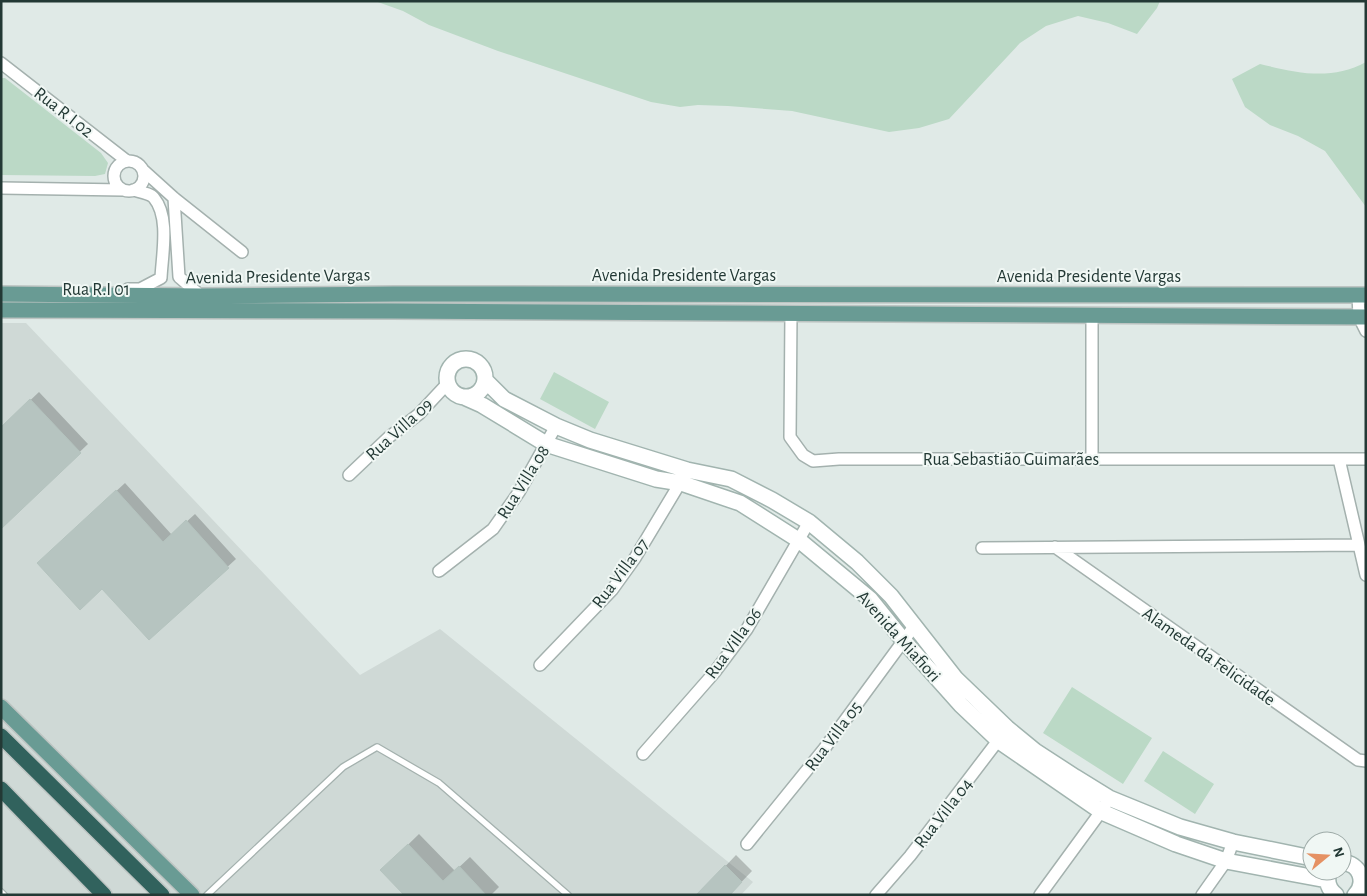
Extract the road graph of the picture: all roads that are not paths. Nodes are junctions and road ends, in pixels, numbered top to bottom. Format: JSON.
{"nodes":[{"id":1,"x":1,"y":63,"type":"edge"},
{"id":2,"x":127,"y":161,"type":"junction"},
{"id":3,"x":143,"y":170,"type":"junction"},
{"id":4,"x":114,"y":176,"type":"junction"},
{"id":5,"x":1,"y":188,"type":"edge"},
{"id":6,"x":94,"y":190,"type":"junction"},
{"id":7,"x":128,"y":190,"type":"junction"},
{"id":8,"x":174,"y":198,"type":"junction"},
{"id":9,"x":242,"y":252,"type":"dead end"},
{"id":10,"x":178,"y":277,"type":"junction"},
{"id":11,"x":161,"y":278,"type":"junction"},
{"id":12,"x":1,"y":294,"type":"edge"},
{"id":13,"x":44,"y":294,"type":"junction"},
{"id":14,"x":580,"y":294,"type":"junction"},
{"id":15,"x":1362,"y":295,"type":"edge"},
{"id":16,"x":200,"y":296,"type":"junction"},
{"id":17,"x":1,"y":310,"type":"edge"},
{"id":18,"x":580,"y":312,"type":"junction"},
{"id":19,"x":791,"y":313,"type":"junction"},
{"id":20,"x":1092,"y":315,"type":"junction"},
{"id":21,"x":1362,"y":317,"type":"edge"},
{"id":22,"x":1366,"y":332,"type":"edge"},
{"id":23,"x":485,"y":380,"type":"junction"},
{"id":24,"x":448,"y":383,"type":"junction"},
{"id":25,"x":464,"y":397,"type":"junction"},
{"id":26,"x":556,"y":426,"type":"junction"},
{"id":27,"x":546,"y":444,"type":"junction"},
{"id":28,"x":1092,"y":459,"type":"junction"},
{"id":29,"x":1339,"y":459,"type":"junction"},
{"id":30,"x":1366,"y":459,"type":"edge"},
{"id":31,"x":349,"y":475,"type":"dead end"},
{"id":32,"x":684,"y":477,"type":"junction"},
{"id":33,"x":810,"y":522,"type":"junction"},
{"id":34,"x":800,"y":540,"type":"junction"},
{"id":35,"x":1359,"y":545,"type":"junction"},
{"id":36,"x":1055,"y":547,"type":"junction"},
{"id":37,"x":982,"y":548,"type":"dead end"},
{"id":38,"x":439,"y":571,"type":"dead end"},
{"id":39,"x":1366,"y":575,"type":"edge"},
{"id":40,"x":915,"y":625,"type":"junction"},
{"id":41,"x":903,"y":640,"type":"junction"},
{"id":42,"x":540,"y":665,"type":"dead end"},
{"id":43,"x":1,"y":708,"type":"edge"},
{"id":44,"x":1003,"y":734,"type":"junction"},
{"id":45,"x":1,"y":736,"type":"edge"},
{"id":46,"x":643,"y":754,"type":"dead end"},
{"id":47,"x":1366,"y":761,"type":"edge"},
{"id":48,"x":1,"y":789,"type":"edge"},
{"id":49,"x":1109,"y":798,"type":"junction"},
{"id":50,"x":1102,"y":812,"type":"junction"},
{"id":51,"x":1233,"y":842,"type":"junction"},
{"id":52,"x":747,"y":844,"type":"dead end"},
{"id":53,"x":55,"y":845,"type":"junction"},
{"id":54,"x":1302,"y":856,"type":"edge"},
{"id":55,"x":1226,"y":861,"type":"junction"},
{"id":56,"x":1352,"y":864,"type":"edge"},
{"id":57,"x":1302,"y":872,"type":"edge"},
{"id":58,"x":1364,"y":875,"type":"edge"},
{"id":59,"x":1329,"y":881,"type":"edge"},
{"id":60,"x":91,"y":895,"type":"edge"},
{"id":61,"x":104,"y":895,"type":"edge"},
{"id":62,"x":162,"y":895,"type":"edge"},
{"id":63,"x":192,"y":895,"type":"edge"},
{"id":64,"x":207,"y":895,"type":"edge"},
{"id":65,"x":568,"y":895,"type":"edge"},
{"id":66,"x":876,"y":895,"type":"edge"},
{"id":67,"x":1040,"y":895,"type":"edge"},
{"id":68,"x":1202,"y":895,"type":"edge"},
{"id":69,"x":1336,"y":895,"type":"edge"},
{"id":70,"x":1354,"y":895,"type":"edge"}],
"edges":[{"from":1,"to":2,"type":"street","name":"Rua R.I 02"},
{"from":2,"to":3,"type":"street"},
{"from":2,"to":4,"type":"street"},
{"from":3,"to":7,"type":"street"},
{"from":3,"to":8,"type":"street"},
{"from":4,"to":6,"type":"street"},
{"from":4,"to":7,"type":"street"},
{"from":5,"to":6,"type":"street"},
{"from":6,"to":7,"type":"street"},
{"from":7,"to":11,"type":"street"},
{"from":8,"to":9,"type":"street"},
{"from":8,"to":10,"type":"street"},
{"from":10,"to":11,"type":"street"},
{"from":10,"to":16,"type":"street"},
{"from":11,"to":13,"type":"street","name":"Rua R.I 01"},
{"from":12,"to":13,"type":"main road","name":"Avenida Presidente Vargas"},
{"from":13,"to":16,"type":"main road","name":"Avenida Presidente Vargas"},
{"from":14,"to":15,"type":"main road","name":"Avenida Presidente Vargas"},
{"from":14,"to":16,"type":"main road","name":"Avenida Presidente Vargas"},
{"from":14,"to":18,"type":"main road"},
{"from":15,"to":21,"type":"street"},
{"from":17,"to":18,"type":"main road","name":"Avenida Presidente Vargas"},
{"from":18,"to":19,"type":"main road","name":"Avenida Presidente Vargas"},
{"from":19,"to":20,"type":"main road","name":"Avenida Presidente Vargas"},
{"from":19,"to":28,"type":"street","name":"Rua Sebastião Guimarães"},
{"from":20,"to":21,"type":"main road","name":"Avenida Presidente Vargas"},
{"from":20,"to":28,"type":"street"},
{"from":21,"to":22,"type":"street"},
{"from":23,"to":24,"type":"street"},
{"from":23,"to":25,"type":"street"},
{"from":23,"to":26,"type":"street","name":"Avenida Miafiori"},
{"from":24,"to":25,"type":"street"},
{"from":24,"to":31,"type":"street","name":"Rua Villa 09"},
{"from":25,"to":27,"type":"street","name":"Avenida Miafiori"},
{"from":26,"to":27,"type":"street","name":"Rua Villa 08"},
{"from":26,"to":32,"type":"street","name":"Avenida Miafiori"},
{"from":27,"to":32,"type":"street","name":"Avenida Miafiori"},
{"from":27,"to":38,"type":"street","name":"Rua Villa 08"},
{"from":28,"to":29,"type":"street","name":"Rua Sebastião Guimarães"},
{"from":29,"to":30,"type":"street","name":"Rua Sebastião Guimarães"},
{"from":29,"to":35,"type":"street"},
{"from":32,"to":33,"type":"street","name":"Avenida Miafiori"},
{"from":32,"to":34,"type":"street","name":"Avenida Miafiori"},
{"from":32,"to":42,"type":"street","name":"Rua Villa 07"},
{"from":33,"to":34,"type":"street","name":"Rua Villa 06"},
{"from":33,"to":40,"type":"street","name":"Avenida Miafiori"},
{"from":34,"to":41,"type":"street","name":"Avenida Miafiori"},
{"from":34,"to":46,"type":"street","name":"Rua Villa 06"},
{"from":35,"to":36,"type":"street"},
{"from":35,"to":39,"type":"street"},
{"from":36,"to":37,"type":"street"},
{"from":36,"to":47,"type":"street","name":"Alameda da Felicidade"},
{"from":40,"to":41,"type":"street","name":"Rua Villa 05"},
{"from":40,"to":44,"type":"street","name":"Avenida Miafiori"},
{"from":41,"to":44,"type":"street","name":"Avenida Miafiori"},
{"from":41,"to":52,"type":"street","name":"Rua Villa 05"},
{"from":43,"to":63,"type":"main road"},
{"from":44,"to":49,"type":"street","name":"Avenida Miafiori"},
{"from":44,"to":50,"type":"street","name":"Avenida Miafiori"},
{"from":44,"to":66,"type":"street","name":"Rua Villa 04"},
{"from":45,"to":62,"type":"highway"},
{"from":48,"to":53,"type":"highway"},
{"from":49,"to":50,"type":"street"},
{"from":49,"to":51,"type":"street","name":"Avenida Miafiori"},
{"from":50,"to":55,"type":"street","name":"Avenida Miafiori"},
{"from":50,"to":67,"type":"street"},
{"from":51,"to":54,"type":"street","name":"Avenida Miafiori"},
{"from":51,"to":55,"type":"street"},
{"from":53,"to":60,"type":"highway"},
{"from":53,"to":61,"type":"highway"},
{"from":55,"to":57,"type":"street","name":"Avenida Miafiori"},
{"from":55,"to":68,"type":"street"},
{"from":56,"to":58,"type":"street"},
{"from":58,"to":70,"type":"street"},
{"from":59,"to":69,"type":"street"},
{"from":64,"to":65,"type":"lane"}]}
